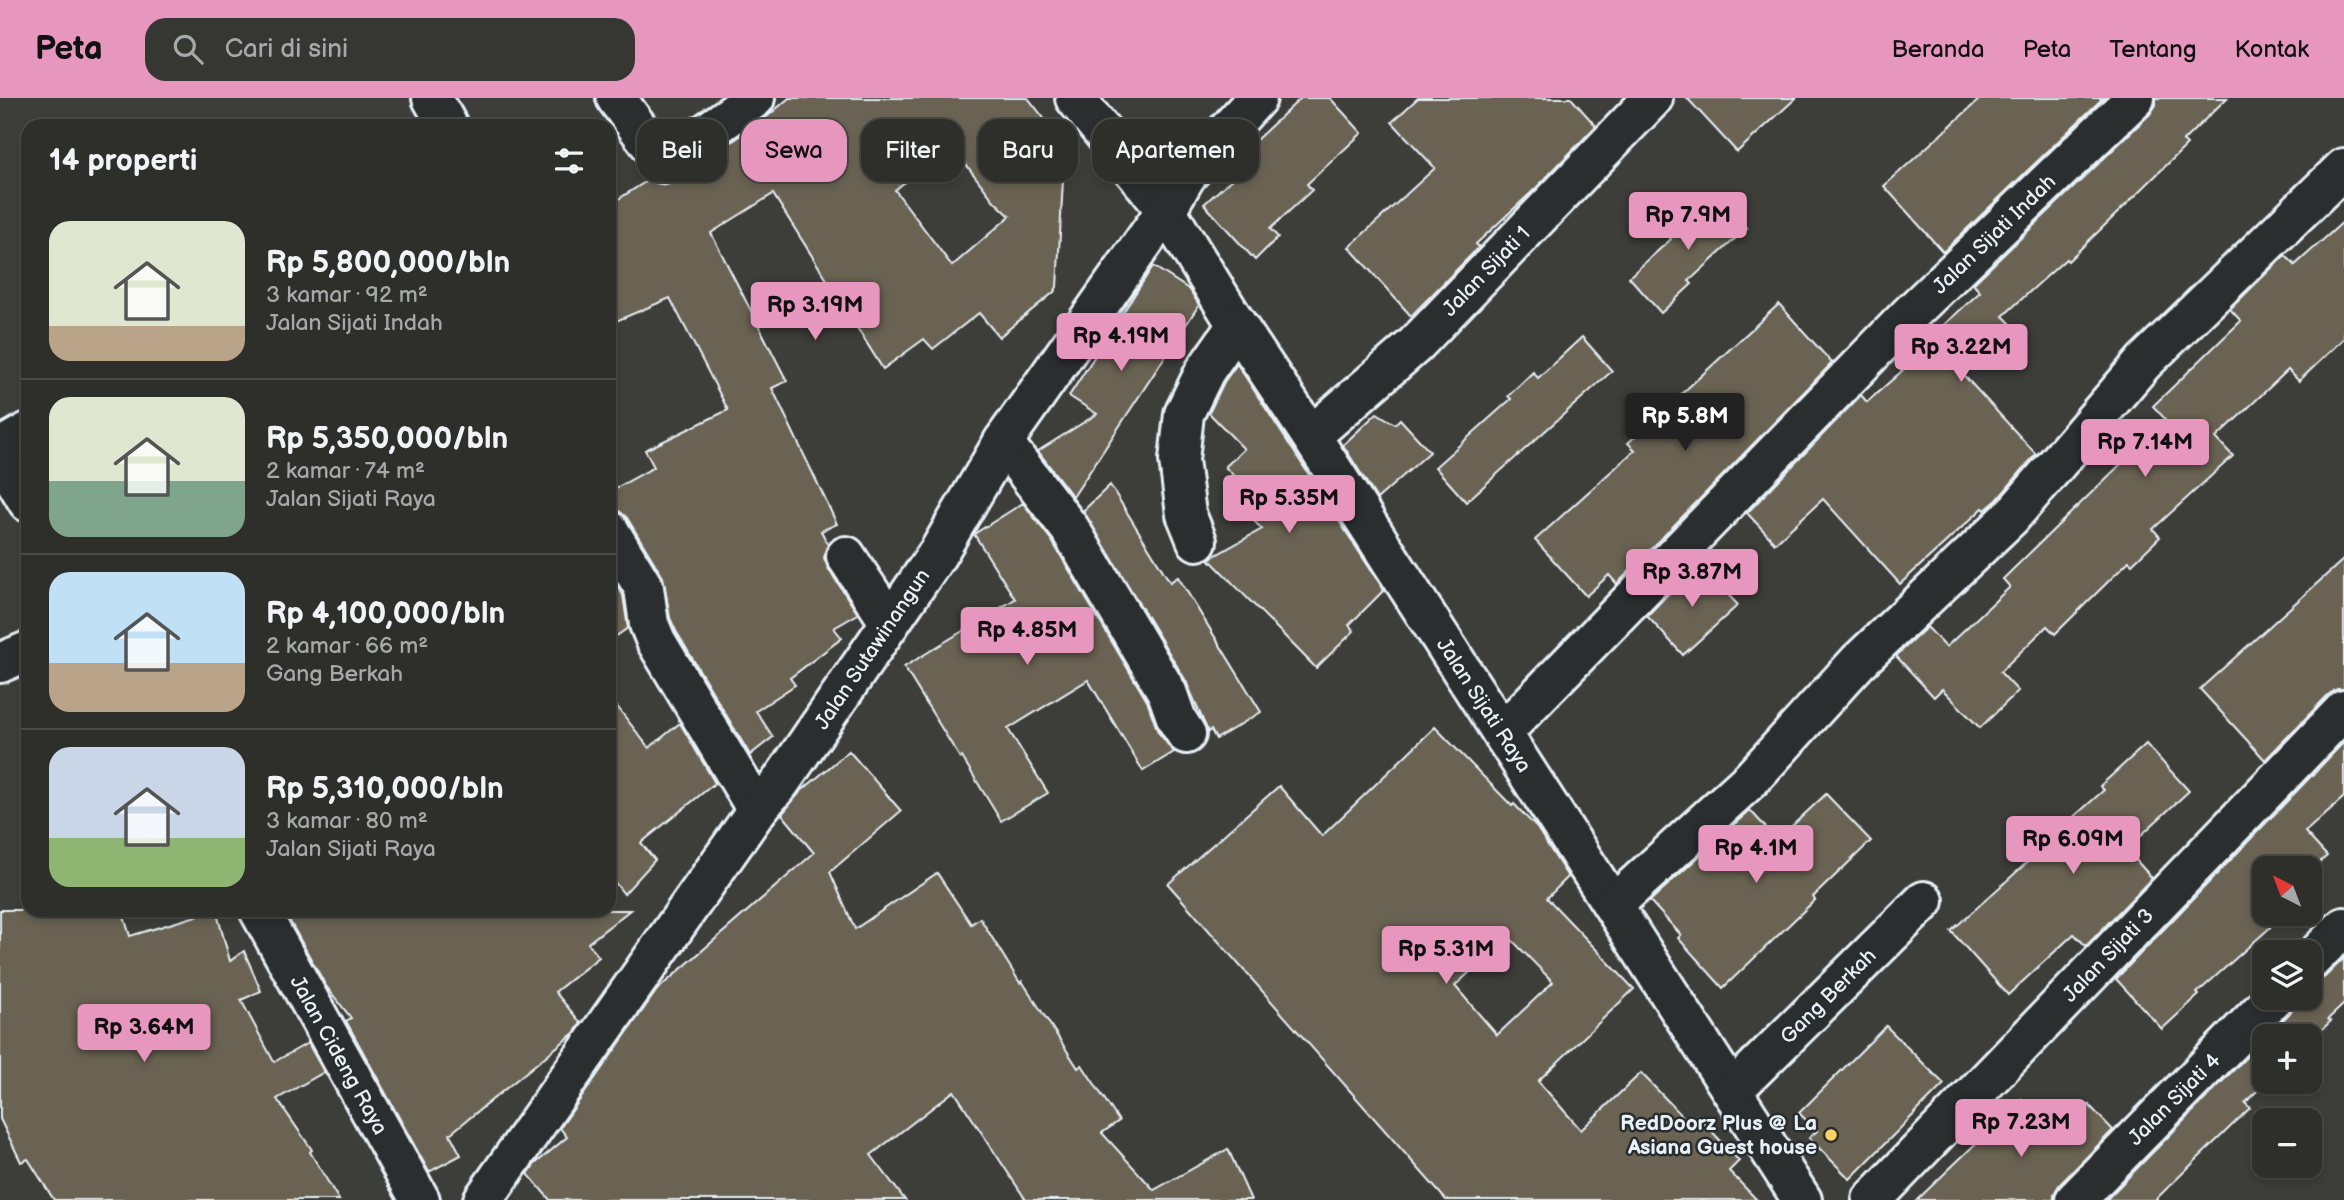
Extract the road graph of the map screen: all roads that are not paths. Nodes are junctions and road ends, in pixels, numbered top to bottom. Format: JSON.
{"nodes":[{"id":1,"x":432,"y":98,"type":"edge"},
{"id":2,"x":616,"y":98,"type":"edge"},
{"id":3,"x":755,"y":98,"type":"edge"},
{"id":4,"x":1075,"y":98,"type":"edge"},
{"id":5,"x":1257,"y":98,"type":"edge"},
{"id":6,"x":1653,"y":98,"type":"edge"},
{"id":7,"x":2135,"y":98,"type":"edge"},
{"id":8,"x":444,"y":119,"type":"edge"},
{"id":9,"x":2344,"y":168,"type":"edge"},
{"id":10,"x":1166,"y":211,"type":"junction"},
{"id":11,"x":1237,"y":325,"type":"junction"},
{"id":12,"x":21,"y":436,"type":"edge"},
{"id":13,"x":1311,"y":436,"type":"junction"},
{"id":14,"x":1003,"y":442,"type":"junction"},
{"id":15,"x":0,"y":448,"type":"edge"},
{"id":16,"x":0,"y":454,"type":"edge"},
{"id":17,"x":21,"y":490,"type":"edge"},
{"id":18,"x":1198,"y":541,"type":"dead end"},
{"id":19,"x":616,"y":542,"type":"edge"},
{"id":20,"x":846,"y":556,"type":"dead end"},
{"id":21,"x":890,"y":623,"type":"junction"},
{"id":22,"x":21,"y":654,"type":"edge"},
{"id":23,"x":0,"y":663,"type":"edge"},
{"id":24,"x":2344,"y":710,"type":"edge"},
{"id":25,"x":1502,"y":733,"type":"junction"},
{"id":26,"x":1186,"y":734,"type":"dead end"},
{"id":27,"x":757,"y":810,"type":"junction"},
{"id":28,"x":1924,"y":901,"type":"dead end"},
{"id":29,"x":1613,"y":905,"type":"junction"},
{"id":30,"x":263,"y":917,"type":"edge"},
{"id":31,"x":2344,"y":927,"type":"edge"},
{"id":32,"x":2322,"y":949,"type":"edge"},
{"id":33,"x":2262,"y":1010,"type":"edge"},
{"id":34,"x":1732,"y":1091,"type":"junction"},
{"id":35,"x":420,"y":1200,"type":"edge"},
{"id":36,"x":483,"y":1200,"type":"edge"},
{"id":37,"x":1802,"y":1200,"type":"edge"},
{"id":38,"x":1872,"y":1200,"type":"edge"},
{"id":39,"x":2075,"y":1200,"type":"edge"}],
"edges":[{"from":1,"to":8,"type":"street"},
{"from":2,"to":3,"type":"street"},
{"from":4,"to":10,"type":"street","name":"Jalan Sijati Raya"},
{"from":5,"to":10,"type":"street","name":"Jalan Sutawinangun"},
{"from":6,"to":13,"type":"street","name":"Jalan Sijati 1"},
{"from":7,"to":25,"type":"street","name":"Jalan Sijati Indah"},
{"from":9,"to":29,"type":"street"},
{"from":10,"to":11,"type":"street","name":"Jalan Sijati Raya"},
{"from":10,"to":14,"type":"street","name":"Jalan Sutawinangun"},
{"from":11,"to":13,"type":"street","name":"Jalan Sijati Raya"},
{"from":11,"to":18,"type":"street"},
{"from":12,"to":15,"type":"street"},
{"from":13,"to":25,"type":"street","name":"Jalan Sijati Raya"},
{"from":14,"to":21,"type":"street","name":"Jalan Sutawinangun"},
{"from":14,"to":26,"type":"street"},
{"from":16,"to":17,"type":"street"},
{"from":19,"to":27,"type":"street"},
{"from":20,"to":21,"type":"street"},
{"from":21,"to":27,"type":"street","name":"Jalan Sutawinangun"},
{"from":22,"to":23,"type":"street"},
{"from":24,"to":38,"type":"street","name":"Jalan Sijati 3"},
{"from":25,"to":29,"type":"street","name":"Jalan Sijati Raya"},
{"from":27,"to":36,"type":"street","name":"Jalan Sutawinangun"},
{"from":28,"to":34,"type":"street","name":"Gang Berkah"},
{"from":29,"to":34,"type":"street","name":"Jalan Sijati Raya"},
{"from":30,"to":35,"type":"street","name":"Jalan Cideng Raya"},
{"from":31,"to":32,"type":"street"},
{"from":33,"to":39,"type":"street","name":"Jalan Sijati 4"},
{"from":34,"to":37,"type":"street","name":"Jalan Sijati Raya"}]}
